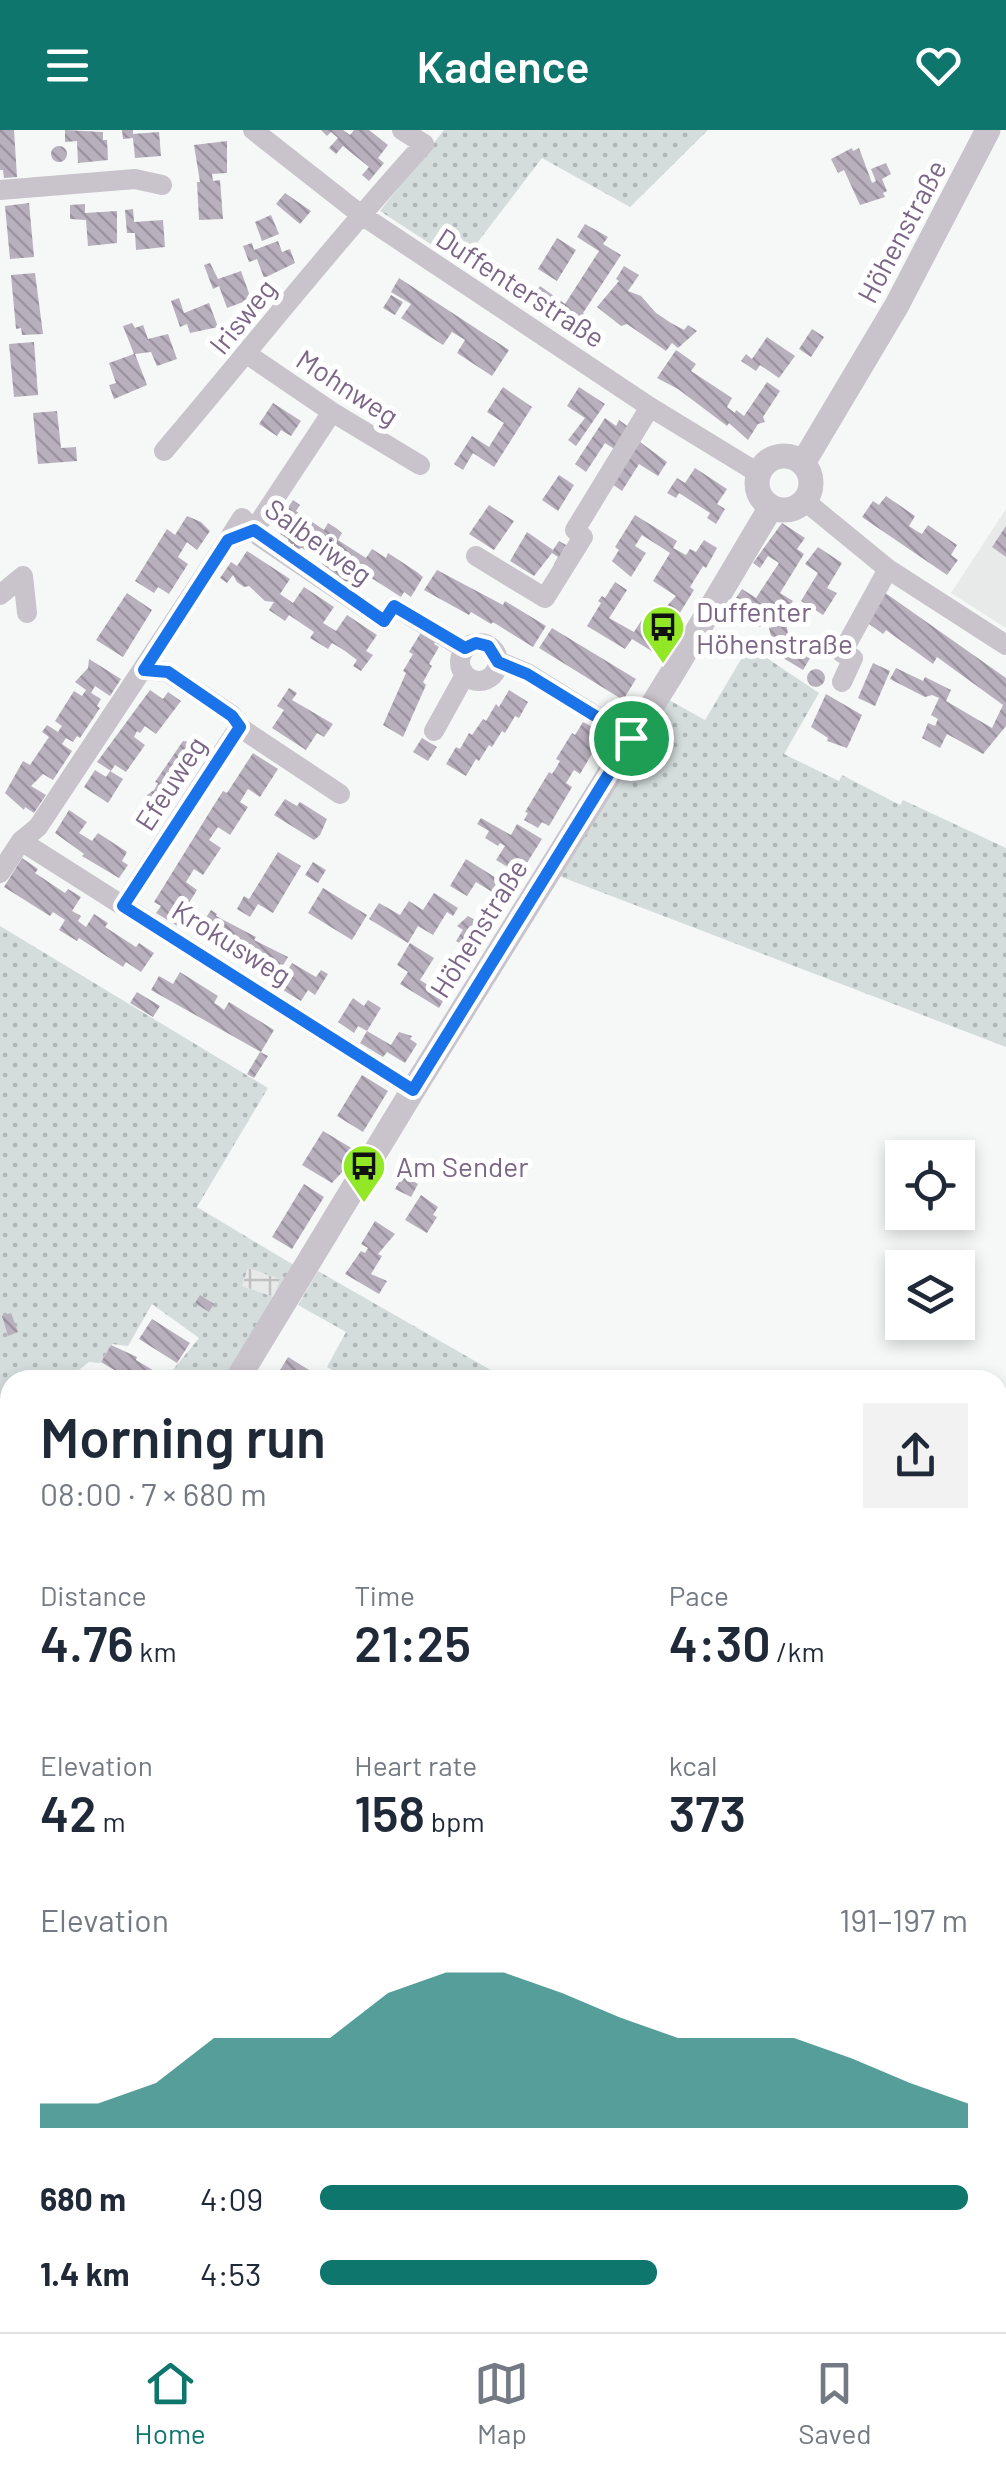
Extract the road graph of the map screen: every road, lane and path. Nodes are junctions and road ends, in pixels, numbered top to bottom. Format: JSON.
{"nodes":[{"id":1,"x":253,"y":130,"type":"edge"},
{"id":2,"x":402,"y":130,"type":"edge"},
{"id":3,"x":973,"y":130,"type":"edge"},
{"id":4,"x":988,"y":130,"type":"edge"},
{"id":5,"x":162,"y":185,"type":"dead end"},
{"id":6,"x":0,"y":190,"type":"edge"},
{"id":7,"x":360,"y":214,"type":"junction"},
{"id":8,"x":247,"y":354,"type":"junction"},
{"id":9,"x":314,"y":400,"type":"junction"},
{"id":10,"x":650,"y":407,"type":"junction"},
{"id":11,"x":332,"y":412,"type":"junction"},
{"id":12,"x":312,"y":440,"type":"junction"},
{"id":13,"x":164,"y":451,"type":"dead end"},
{"id":14,"x":796,"y":459,"type":"junction"},
{"id":15,"x":420,"y":464,"type":"dead end"},
{"id":16,"x":758,"y":474,"type":"junction"},
{"id":17,"x":805,"y":501,"type":"junction"},
{"id":18,"x":771,"y":507,"type":"junction"},
{"id":19,"x":254,"y":530,"type":"junction"},
{"id":20,"x":476,"y":556,"type":"dead end"},
{"id":21,"x":888,"y":569,"type":"junction"},
{"id":22,"x":0,"y":594,"type":"edge"},
{"id":23,"x":28,"y":613,"type":"dead end"},
{"id":24,"x":1006,"y":645,"type":"edge"},
{"id":25,"x":465,"y":648,"type":"junction"},
{"id":26,"x":158,"y":651,"type":"junction"},
{"id":27,"x":498,"y":662,"type":"junction"},
{"id":28,"x":144,"y":670,"type":"junction"},
{"id":29,"x":168,"y":672,"type":"junction"},
{"id":30,"x":466,"y":674,"type":"junction"},
{"id":31,"x":842,"y":682,"type":"dead end"},
{"id":32,"x":240,"y":727,"type":"junction"},
{"id":33,"x":434,"y":731,"type":"dead end"},
{"id":34,"x":631,"y":738,"type":"junction"},
{"id":35,"x":340,"y":794,"type":"dead end"},
{"id":36,"x":21,"y":841,"type":"junction"},
{"id":37,"x":0,"y":873,"type":"edge"},
{"id":38,"x":123,"y":906,"type":"junction"},
{"id":39,"x":413,"y":1090,"type":"junction"},
{"id":40,"x":243,"y":1370,"type":"edge"}],
"edges":[{"from":1,"to":7,"type":"street","name":"Duffenterstraße"},
{"from":2,"to":7,"type":"street"},
{"from":3,"to":14,"type":"street","name":"Höhenstraße"},
{"from":4,"to":14,"type":"street","name":"Höhenstraße"},
{"from":5,"to":6,"type":"street"},
{"from":7,"to":8,"type":"street","name":"Irisweg"},
{"from":7,"to":10,"type":"street","name":"Duffenterstraße"},
{"from":8,"to":9,"type":"street","name":"Mohnweg"},
{"from":8,"to":13,"type":"street","name":"Irisweg"},
{"from":9,"to":11,"type":"street","name":"Mohnweg"},
{"from":9,"to":12,"type":"street"},
{"from":10,"to":16,"type":"street","name":"Duffenterstraße"},
{"from":10,"to":20,"type":"street"},
{"from":11,"to":12,"type":"street"},
{"from":11,"to":15,"type":"street","name":"Mohnweg"},
{"from":12,"to":19,"type":"street"},
{"from":14,"to":16,"type":"street","name":"Höhenstraße"},
{"from":14,"to":17,"type":"street"},
{"from":16,"to":18,"type":"street"},
{"from":17,"to":18,"type":"street"},
{"from":17,"to":21,"type":"street"},
{"from":18,"to":34,"type":"street","name":"Höhenstraße"},
{"from":19,"to":25,"type":"street","name":"Salbeiweg"},
{"from":19,"to":26,"type":"street"},
{"from":21,"to":24,"type":"street"},
{"from":21,"to":31,"type":"street"},
{"from":22,"to":23,"type":"street"},
{"from":25,"to":27,"type":"street"},
{"from":25,"to":30,"type":"street"},
{"from":26,"to":28,"type":"street"},
{"from":26,"to":29,"type":"street"},
{"from":27,"to":30,"type":"street"},
{"from":27,"to":34,"type":"street"},
{"from":28,"to":29,"type":"street","name":"Efeuweg"},
{"from":28,"to":36,"type":"street"},
{"from":29,"to":32,"type":"street","name":"Efeuweg"},
{"from":30,"to":33,"type":"street"},
{"from":32,"to":35,"type":"street"},
{"from":32,"to":38,"type":"street","name":"Efeuweg"},
{"from":34,"to":39,"type":"street","name":"Höhenstraße"},
{"from":36,"to":37,"type":"street"},
{"from":36,"to":38,"type":"street","name":"Krokusweg"},
{"from":38,"to":39,"type":"street","name":"Krokusweg"},
{"from":39,"to":40,"type":"street","name":"Höhenstraße"}]}
